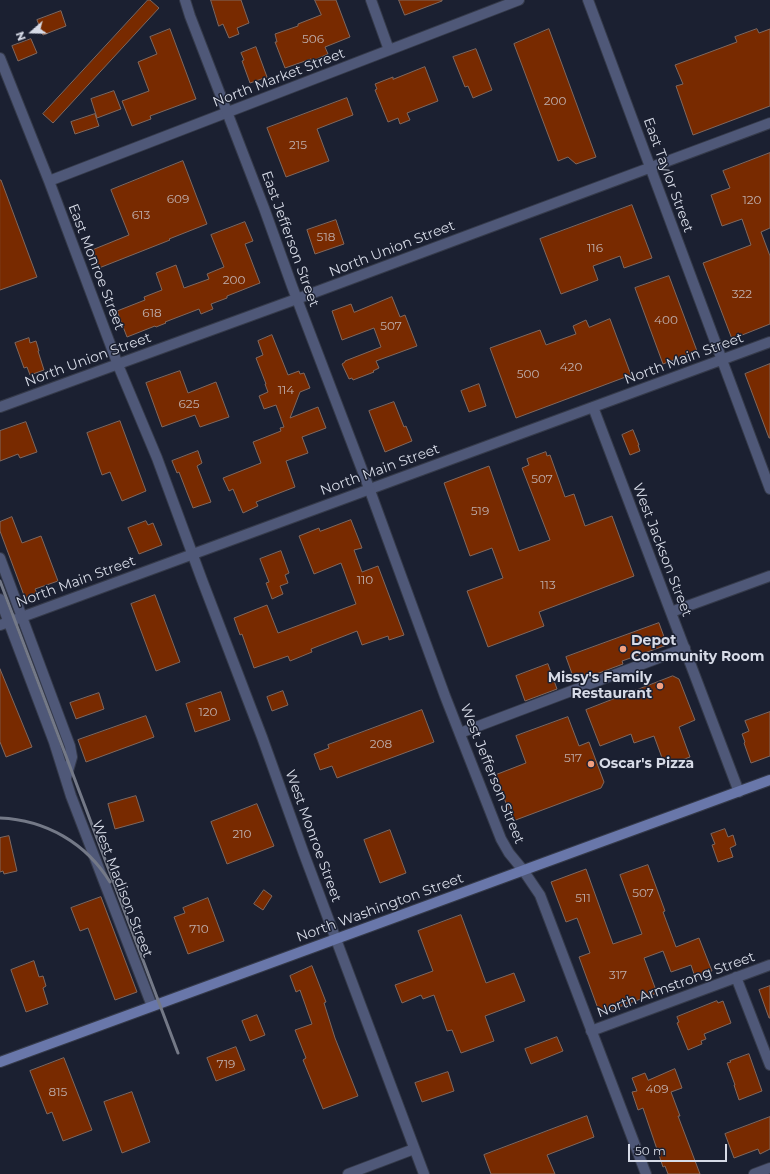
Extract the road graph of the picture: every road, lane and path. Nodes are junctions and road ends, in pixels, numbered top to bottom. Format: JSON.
{"nodes":[{"id":1,"x":185,"y":0,"type":"edge"},
{"id":2,"x":371,"y":0,"type":"edge"},
{"id":3,"x":519,"y":0,"type":"edge"},
{"id":4,"x":588,"y":0,"type":"edge"},
{"id":5,"x":389,"y":50,"type":"junction"},
{"id":6,"x":0,"y":58,"type":"edge"},
{"id":7,"x":227,"y":113,"type":"junction"},
{"id":8,"x":770,"y":123,"type":"edge"},
{"id":9,"x":650,"y":167,"type":"junction"},
{"id":10,"x":49,"y":181,"type":"junction"},
{"id":11,"x":297,"y":299,"type":"junction"},
{"id":12,"x":770,"y":342,"type":"edge"},
{"id":13,"x":722,"y":360,"type":"junction"},
{"id":14,"x":118,"y":364,"type":"junction"},
{"id":15,"x":0,"y":407,"type":"edge"},
{"id":16,"x":593,"y":407,"type":"junction"},
{"id":17,"x":370,"y":488,"type":"junction"},
{"id":18,"x":770,"y":489,"type":"edge"},
{"id":19,"x":193,"y":554,"type":"junction"},
{"id":20,"x":0,"y":558,"type":"edge"},
{"id":21,"x":770,"y":576,"type":"edge"},
{"id":22,"x":0,"y":599,"type":"edge"},
{"id":23,"x":671,"y":612,"type":"junction"},
{"id":24,"x":22,"y":617,"type":"junction"},
{"id":25,"x":4,"y":623,"type":"edge"},
{"id":26,"x":685,"y":648,"type":"junction"},
{"id":27,"x":460,"y":733,"type":"junction"},
{"id":28,"x":65,"y":778,"type":"junction"},
{"id":29,"x":770,"y":780,"type":"edge"},
{"id":30,"x":739,"y":792,"type":"junction"},
{"id":31,"x":523,"y":870,"type":"junction"},
{"id":32,"x":336,"y":939,"type":"junction"},
{"id":33,"x":770,"y":965,"type":"edge"},
{"id":34,"x":736,"y":977,"type":"junction"},
{"id":35,"x":152,"y":1006,"type":"junction"},
{"id":36,"x":591,"y":1031,"type":"junction"},
{"id":37,"x":0,"y":1062,"type":"edge"},
{"id":38,"x":770,"y":1065,"type":"edge"},
{"id":39,"x":414,"y":1149,"type":"junction"},
{"id":40,"x":770,"y":1168,"type":"edge"},
{"id":41,"x":348,"y":1174,"type":"edge"},
{"id":42,"x":424,"y":1174,"type":"edge"},
{"id":43,"x":646,"y":1174,"type":"edge"},
{"id":44,"x":754,"y":1174,"type":"edge"}],
"edges":[{"from":1,"to":7,"type":"street","name":"East Jefferson Street"},
{"from":2,"to":5,"type":"street"},
{"from":3,"to":5,"type":"street","name":"North Market Street"},
{"from":4,"to":9,"type":"street","name":"East Taylor Street"},
{"from":5,"to":7,"type":"street","name":"North Market Street"},
{"from":6,"to":10,"type":"street","name":"East Monroe Street"},
{"from":7,"to":10,"type":"street","name":"North Market Street"},
{"from":7,"to":11,"type":"street","name":"East Jefferson Street"},
{"from":8,"to":9,"type":"street","name":"North Union Street"},
{"from":9,"to":11,"type":"street","name":"North Union Street"},
{"from":9,"to":13,"type":"street","name":"East Taylor Street"},
{"from":10,"to":14,"type":"street","name":"East Monroe Street"},
{"from":11,"to":14,"type":"street","name":"North Union Street"},
{"from":11,"to":17,"type":"street","name":"East Jefferson Street"},
{"from":12,"to":13,"type":"street","name":"North Main Street"},
{"from":13,"to":16,"type":"street","name":"North Main Street"},
{"from":13,"to":18,"type":"street","name":"East Taylor Street"},
{"from":14,"to":15,"type":"street","name":"North Union Street"},
{"from":14,"to":19,"type":"street","name":"East Monroe Street"},
{"from":16,"to":17,"type":"street","name":"North Main Street"},
{"from":16,"to":23,"type":"street","name":"West Jackson Street"},
{"from":17,"to":19,"type":"street","name":"North Main Street"},
{"from":17,"to":27,"type":"street","name":"West Jefferson Street"},
{"from":19,"to":24,"type":"street","name":"North Main Street"},
{"from":19,"to":32,"type":"street","name":"West Monroe Street"},
{"from":20,"to":24,"type":"street","name":"West Madison Street"},
{"from":21,"to":23,"type":"street"},
{"from":22,"to":25,"type":"street","name":"West Madison Street"},
{"from":23,"to":26,"type":"street","name":"West Jackson Street"},
{"from":24,"to":25,"type":"street","name":"North Main Street"},
{"from":24,"to":28,"type":"street","name":"West Madison Street"},
{"from":25,"to":28,"type":"street","name":"West Madison Street"},
{"from":26,"to":27,"type":"street"},
{"from":26,"to":30,"type":"street","name":"West Jackson Street"},
{"from":27,"to":31,"type":"street","name":"West Jefferson Street"},
{"from":28,"to":35,"type":"street","name":"West Madison Street"},
{"from":29,"to":30,"type":"main road","name":"North Washington Street"},
{"from":30,"to":31,"type":"main road","name":"North Washington Street"},
{"from":31,"to":32,"type":"main road","name":"North Washington Street"},
{"from":31,"to":36,"type":"street","name":"West Jefferson Street"},
{"from":32,"to":35,"type":"main road","name":"North Washington Street"},
{"from":32,"to":39,"type":"street","name":"West Monroe Street"},
{"from":33,"to":34,"type":"street","name":"North Armstrong Street"},
{"from":34,"to":36,"type":"street","name":"North Armstrong Street"},
{"from":34,"to":38,"type":"street"},
{"from":35,"to":37,"type":"main road","name":"North Washington Street"},
{"from":36,"to":43,"type":"street","name":"West Jefferson Street"},
{"from":39,"to":41,"type":"street"},
{"from":39,"to":42,"type":"street","name":"West Monroe Street"},
{"from":40,"to":44,"type":"street"}]}
